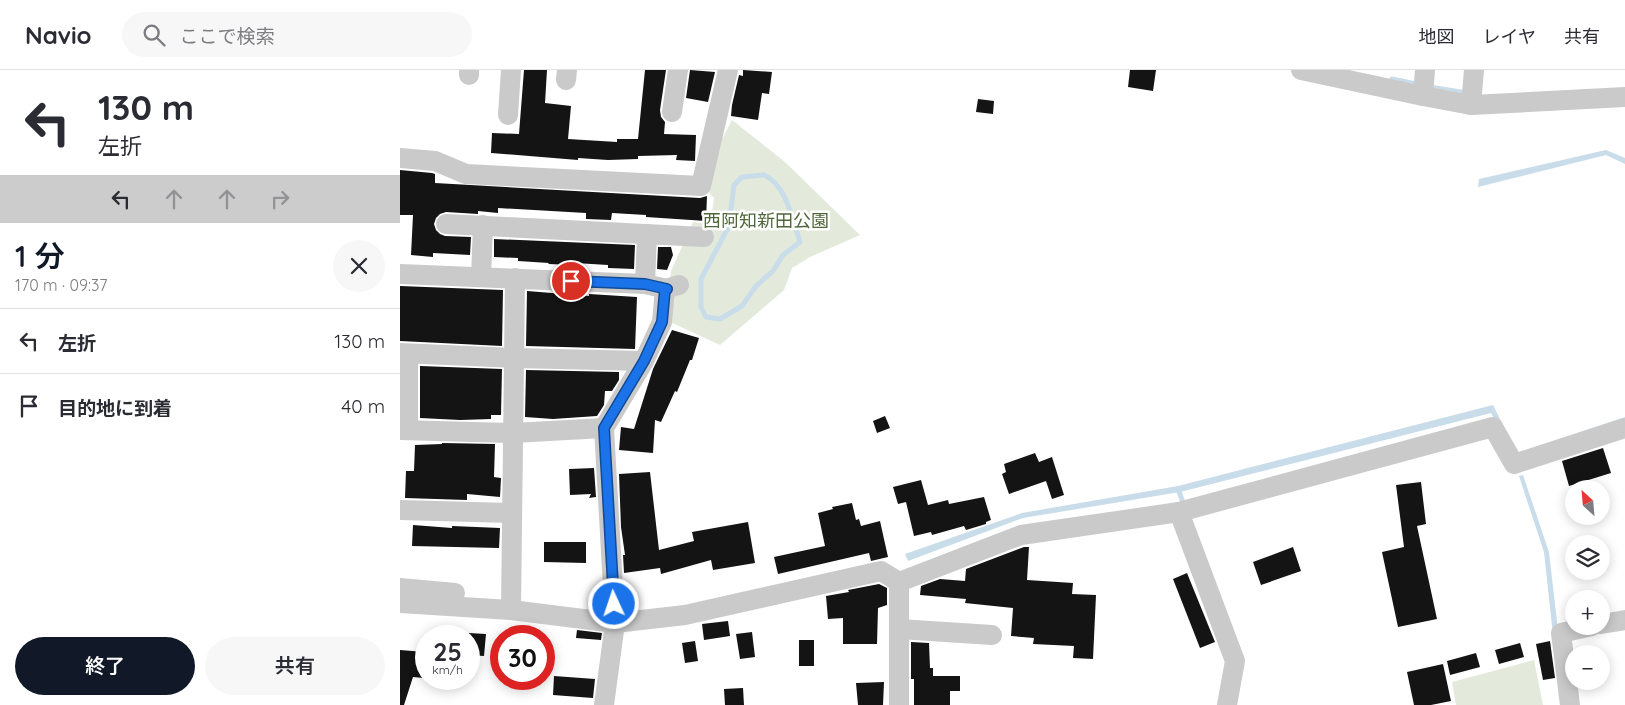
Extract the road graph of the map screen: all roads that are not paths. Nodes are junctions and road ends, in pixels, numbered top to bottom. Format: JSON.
{"nodes":[{"id":1,"x":511,"y":70,"type":"edge"},
{"id":2,"x":678,"y":70,"type":"edge"},
{"id":3,"x":728,"y":70,"type":"edge"},
{"id":4,"x":1301,"y":70,"type":"edge"},
{"id":5,"x":1425,"y":72,"type":"edge"},
{"id":6,"x":1332,"y":73,"type":"edge"},
{"id":7,"x":1474,"y":76,"type":"edge"},
{"id":8,"x":1423,"y":96,"type":"junction"},
{"id":9,"x":1625,"y":97,"type":"edge"},
{"id":10,"x":1471,"y":104,"type":"junction"},
{"id":11,"x":672,"y":112,"type":"dead end"},
{"id":12,"x":508,"y":115,"type":"dead end"},
{"id":13,"x":400,"y":158,"type":"edge"},
{"id":14,"x":446,"y":224,"type":"dead end"},
{"id":15,"x":483,"y":225,"type":"junction"},
{"id":16,"x":647,"y":234,"type":"junction"},
{"id":17,"x":704,"y":237,"type":"dead end"},
{"id":18,"x":400,"y":274,"type":"edge"},
{"id":19,"x":481,"y":277,"type":"junction"},
{"id":20,"x":515,"y":278,"type":"junction"},
{"id":21,"x":645,"y":284,"type":"junction"},
{"id":22,"x":404,"y":354,"type":"edge"},
{"id":23,"x":514,"y":358,"type":"junction"},
{"id":24,"x":644,"y":361,"type":"junction"},
{"id":25,"x":604,"y":428,"type":"junction"},
{"id":26,"x":1625,"y":428,"type":"edge"},
{"id":27,"x":404,"y":430,"type":"edge"},
{"id":28,"x":513,"y":433,"type":"junction"},
{"id":29,"x":400,"y":510,"type":"edge"},
{"id":30,"x":1179,"y":512,"type":"junction"},
{"id":31,"x":512,"y":513,"type":"junction"},
{"id":32,"x":899,"y":582,"type":"junction"},
{"id":33,"x":400,"y":588,"type":"edge"},
{"id":34,"x":400,"y":603,"type":"edge"},
{"id":35,"x":511,"y":604,"type":"junction"},
{"id":36,"x":1625,"y":620,"type":"edge"},
{"id":37,"x":1610,"y":622,"type":"edge"},
{"id":38,"x":615,"y":623,"type":"junction"},
{"id":39,"x":899,"y":629,"type":"junction"},
{"id":40,"x":1565,"y":632,"type":"edge"},
{"id":41,"x":992,"y":635,"type":"dead end"},
{"id":42,"x":604,"y":705,"type":"edge"},
{"id":43,"x":898,"y":705,"type":"edge"},
{"id":44,"x":1227,"y":705,"type":"edge"},
{"id":45,"x":1570,"y":705,"type":"edge"}],
"edges":[{"from":1,"to":12,"type":"street"},
{"from":2,"to":11,"type":"street"},
{"from":3,"to":13,"type":"street"},
{"from":4,"to":6,"type":"street"},
{"from":5,"to":8,"type":"street"},
{"from":6,"to":8,"type":"street"},
{"from":7,"to":10,"type":"street"},
{"from":8,"to":10,"type":"street"},
{"from":9,"to":10,"type":"street"},
{"from":14,"to":15,"type":"street"},
{"from":15,"to":16,"type":"street"},
{"from":15,"to":19,"type":"street"},
{"from":16,"to":17,"type":"street"},
{"from":16,"to":21,"type":"street"},
{"from":18,"to":19,"type":"street"},
{"from":19,"to":20,"type":"street"},
{"from":20,"to":21,"type":"street"},
{"from":20,"to":23,"type":"street"},
{"from":21,"to":24,"type":"street"},
{"from":22,"to":23,"type":"street"},
{"from":22,"to":27,"type":"street"},
{"from":23,"to":24,"type":"street"},
{"from":23,"to":28,"type":"street"},
{"from":24,"to":25,"type":"street"},
{"from":25,"to":28,"type":"street"},
{"from":25,"to":38,"type":"street"},
{"from":26,"to":30,"type":"street"},
{"from":27,"to":28,"type":"street"},
{"from":28,"to":31,"type":"street"},
{"from":29,"to":31,"type":"street"},
{"from":30,"to":32,"type":"street"},
{"from":30,"to":44,"type":"street"},
{"from":31,"to":35,"type":"street"},
{"from":32,"to":38,"type":"street"},
{"from":32,"to":39,"type":"street"},
{"from":33,"to":35,"type":"street"},
{"from":34,"to":35,"type":"street"},
{"from":35,"to":38,"type":"street"},
{"from":36,"to":37,"type":"street"},
{"from":38,"to":42,"type":"street"},
{"from":39,"to":41,"type":"street"},
{"from":39,"to":43,"type":"street"},
{"from":40,"to":45,"type":"street"}]}
